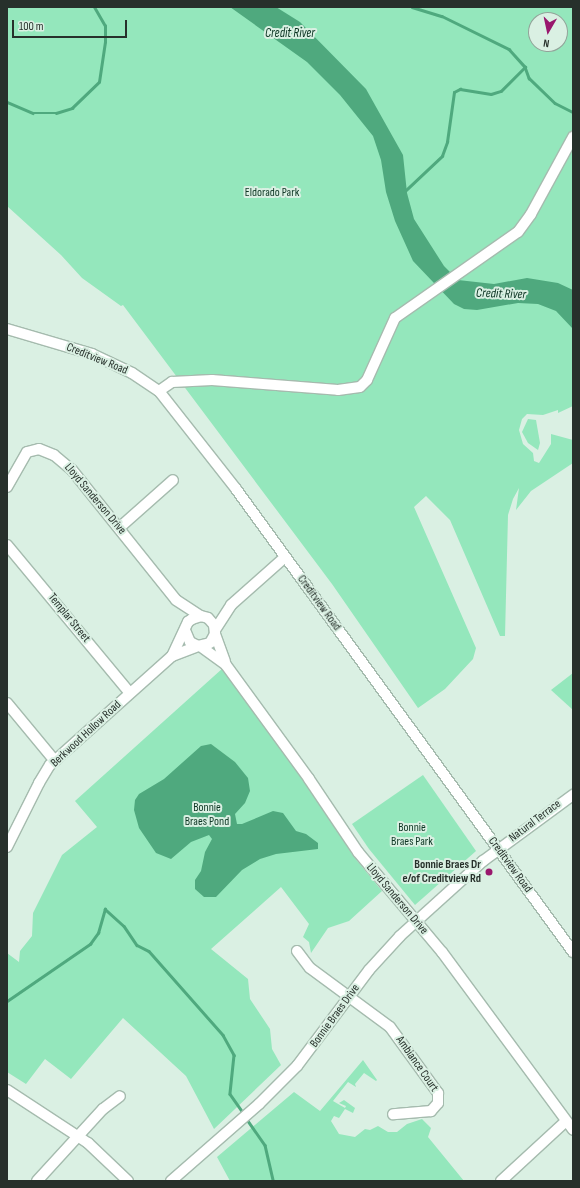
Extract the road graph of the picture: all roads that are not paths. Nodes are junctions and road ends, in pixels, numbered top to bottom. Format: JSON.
{"nodes":[{"id":1,"x":573,"y":137,"type":"edge"},
{"id":2,"x":7,"y":329,"type":"edge"},
{"id":3,"x":160,"y":391,"type":"junction"},
{"id":4,"x":173,"y":480,"type":"dead end"},
{"id":5,"x":7,"y":487,"type":"edge"},
{"id":6,"x":119,"y":528,"type":"junction"},
{"id":7,"x":7,"y":545,"type":"edge"},
{"id":8,"x":285,"y":557,"type":"junction"},
{"id":9,"x":176,"y":600,"type":"junction"},
{"id":10,"x":231,"y":605,"type":"junction"},
{"id":11,"x":202,"y":616,"type":"junction"},
{"id":12,"x":186,"y":628,"type":"junction"},
{"id":13,"x":215,"y":632,"type":"junction"},
{"id":14,"x":199,"y":646,"type":"junction"},
{"id":15,"x":172,"y":656,"type":"junction"},
{"id":16,"x":226,"y":665,"type":"junction"},
{"id":17,"x":130,"y":693,"type":"junction"},
{"id":18,"x":7,"y":703,"type":"edge"},
{"id":19,"x":55,"y":761,"type":"junction"},
{"id":20,"x":573,"y":795,"type":"edge"},
{"id":21,"x":7,"y":847,"type":"edge"},
{"id":22,"x":499,"y":849,"type":"junction"},
{"id":23,"x":416,"y":922,"type":"junction"},
{"id":24,"x":298,"y":951,"type":"dead end"},
{"id":25,"x":573,"y":952,"type":"edge"},
{"id":26,"x":349,"y":996,"type":"junction"},
{"id":27,"x":7,"y":1090,"type":"edge"},
{"id":28,"x":120,"y":1096,"type":"dead end"},
{"id":29,"x":393,"y":1114,"type":"dead end"},
{"id":30,"x":566,"y":1121,"type":"junction"},
{"id":31,"x":573,"y":1130,"type":"edge"},
{"id":32,"x":78,"y":1136,"type":"junction"},
{"id":33,"x":37,"y":1181,"type":"edge"},
{"id":34,"x":128,"y":1181,"type":"edge"},
{"id":35,"x":171,"y":1181,"type":"edge"},
{"id":36,"x":501,"y":1181,"type":"edge"}],
"edges":[{"from":1,"to":3,"type":"street"},
{"from":2,"to":3,"type":"street","name":"Creditview Road"},
{"from":3,"to":8,"type":"street","name":"Creditview Road"},
{"from":4,"to":6,"type":"street"},
{"from":5,"to":6,"type":"street","name":"Lloyd Sanderson Drive"},
{"from":6,"to":9,"type":"street","name":"Lloyd Sanderson Drive"},
{"from":7,"to":17,"type":"street","name":"Templar Street"},
{"from":8,"to":10,"type":"street"},
{"from":8,"to":22,"type":"street","name":"Creditview Road"},
{"from":9,"to":11,"type":"street","name":"Lloyd Sanderson Drive"},
{"from":9,"to":12,"type":"street","name":"Lloyd Sanderson Drive"},
{"from":10,"to":11,"type":"street"},
{"from":10,"to":13,"type":"street"},
{"from":11,"to":12,"type":"street"},
{"from":11,"to":13,"type":"street"},
{"from":12,"to":14,"type":"street"},
{"from":12,"to":15,"type":"street","name":"Berkwood Hollow Road"},
{"from":13,"to":14,"type":"street"},
{"from":13,"to":16,"type":"street","name":"Lloyd Sanderson Drive"},
{"from":14,"to":15,"type":"street","name":"Berkwood Hollow Road"},
{"from":14,"to":16,"type":"street","name":"Lloyd Sanderson Drive"},
{"from":15,"to":17,"type":"street","name":"Berkwood Hollow Road"},
{"from":16,"to":23,"type":"street","name":"Lloyd Sanderson Drive"},
{"from":17,"to":19,"type":"street","name":"Berkwood Hollow Road"},
{"from":18,"to":19,"type":"street"},
{"from":19,"to":21,"type":"street","name":"Berkwood Hollow Road"},
{"from":20,"to":22,"type":"street","name":"Natural Terrace"},
{"from":22,"to":23,"type":"street","name":"Bonnie Braes Drive"},
{"from":22,"to":25,"type":"street","name":"Creditview Road"},
{"from":23,"to":26,"type":"street","name":"Bonnie Braes Drive"},
{"from":23,"to":30,"type":"street","name":"Lloyd Sanderson Drive"},
{"from":24,"to":26,"type":"street","name":"Ambiance Court"},
{"from":26,"to":29,"type":"street","name":"Ambiance Court"},
{"from":26,"to":35,"type":"street","name":"Bonnie Braes Drive"},
{"from":27,"to":32,"type":"street"},
{"from":28,"to":32,"type":"street"},
{"from":30,"to":31,"type":"street","name":"Lloyd Sanderson Drive"},
{"from":30,"to":36,"type":"street"},
{"from":32,"to":33,"type":"street"},
{"from":32,"to":34,"type":"street"}]}
